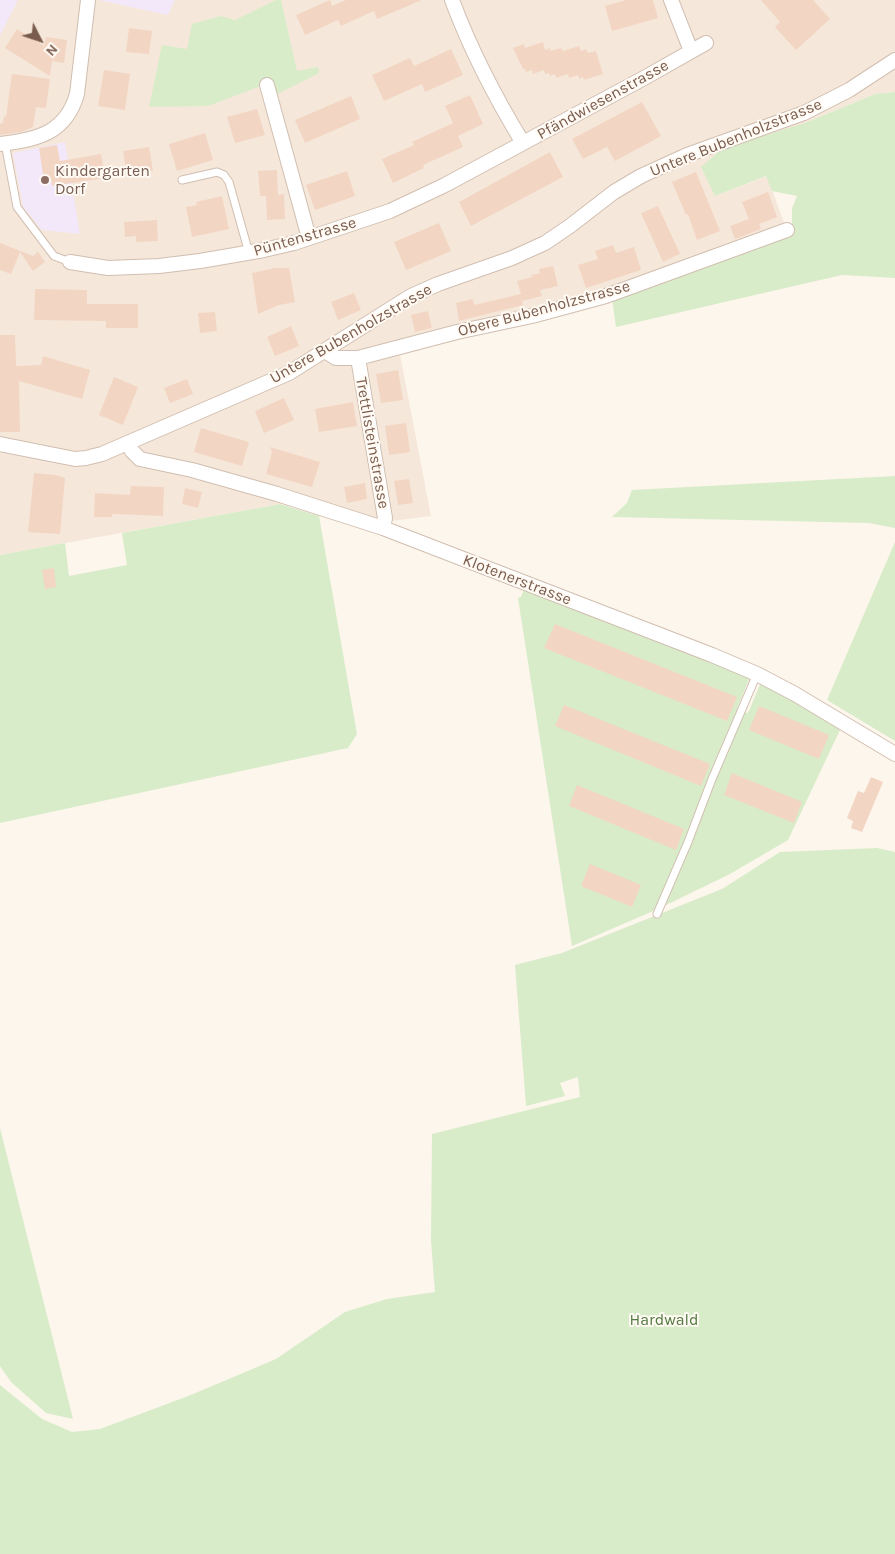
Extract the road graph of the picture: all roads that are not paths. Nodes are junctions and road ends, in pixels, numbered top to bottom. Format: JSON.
{"nodes":[{"id":1,"x":88,"y":0,"type":"edge"},
{"id":2,"x":452,"y":0,"type":"edge"},
{"id":3,"x":671,"y":0,"type":"edge"},
{"id":4,"x":706,"y":43,"type":"dead end"},
{"id":5,"x":691,"y":51,"type":"junction"},
{"id":6,"x":893,"y":67,"type":"edge"},
{"id":7,"x":267,"y":85,"type":"dead end"},
{"id":8,"x":523,"y":143,"type":"junction"},
{"id":9,"x":3,"y":144,"type":"edge"},
{"id":10,"x":182,"y":180,"type":"dead end"},
{"id":11,"x":787,"y":230,"type":"dead end"},
{"id":12,"x":309,"y":238,"type":"junction"},
{"id":13,"x":249,"y":253,"type":"junction"},
{"id":14,"x":70,"y":262,"type":"joint"},
{"id":15,"x":325,"y":351,"type":"junction"},
{"id":16,"x":358,"y":358,"type":"junction"},
{"id":17,"x":0,"y":444,"type":"edge"},
{"id":18,"x":128,"y":444,"type":"junction"},
{"id":19,"x":383,"y":528,"type":"junction"},
{"id":20,"x":757,"y":674,"type":"junction"},
{"id":21,"x":895,"y":754,"type":"edge"},
{"id":22,"x":657,"y":914,"type":"dead end"}],
"edges":[{"from":1,"to":9,"type":"street"},
{"from":2,"to":8,"type":"street","name":"Pfändwiesenstrasse"},
{"from":3,"to":5,"type":"street"},
{"from":4,"to":5,"type":"street","name":"Pfändwiesenstrasse"},
{"from":5,"to":8,"type":"street","name":"Pfändwiesenstrasse"},
{"from":6,"to":15,"type":"street","name":"Untere Bubenholzstrasse"},
{"from":7,"to":12,"type":"street"},
{"from":8,"to":12,"type":"street","name":"Püntenstrasse"},
{"from":9,"to":14,"type":"lane"},
{"from":10,"to":13,"type":"lane"},
{"from":11,"to":16,"type":"street","name":"Obere Bubenholzstrasse"},
{"from":12,"to":13,"type":"street","name":"Püntenstrasse"},
{"from":13,"to":14,"type":"street","name":"Püntenstrasse"},
{"from":15,"to":16,"type":"street","name":"Obere Bubenholzstrasse"},
{"from":15,"to":18,"type":"street","name":"Untere Bubenholzstrasse"},
{"from":16,"to":19,"type":"street","name":"Trettlisteinstrasse"},
{"from":17,"to":18,"type":"street","name":"Untere Bubenholzstrasse"},
{"from":18,"to":19,"type":"street","name":"Klotenerstrasse"},
{"from":19,"to":20,"type":"street","name":"Klotenerstrasse"},
{"from":20,"to":21,"type":"street","name":"Klotenerstrasse"},
{"from":20,"to":22,"type":"lane"}]}
